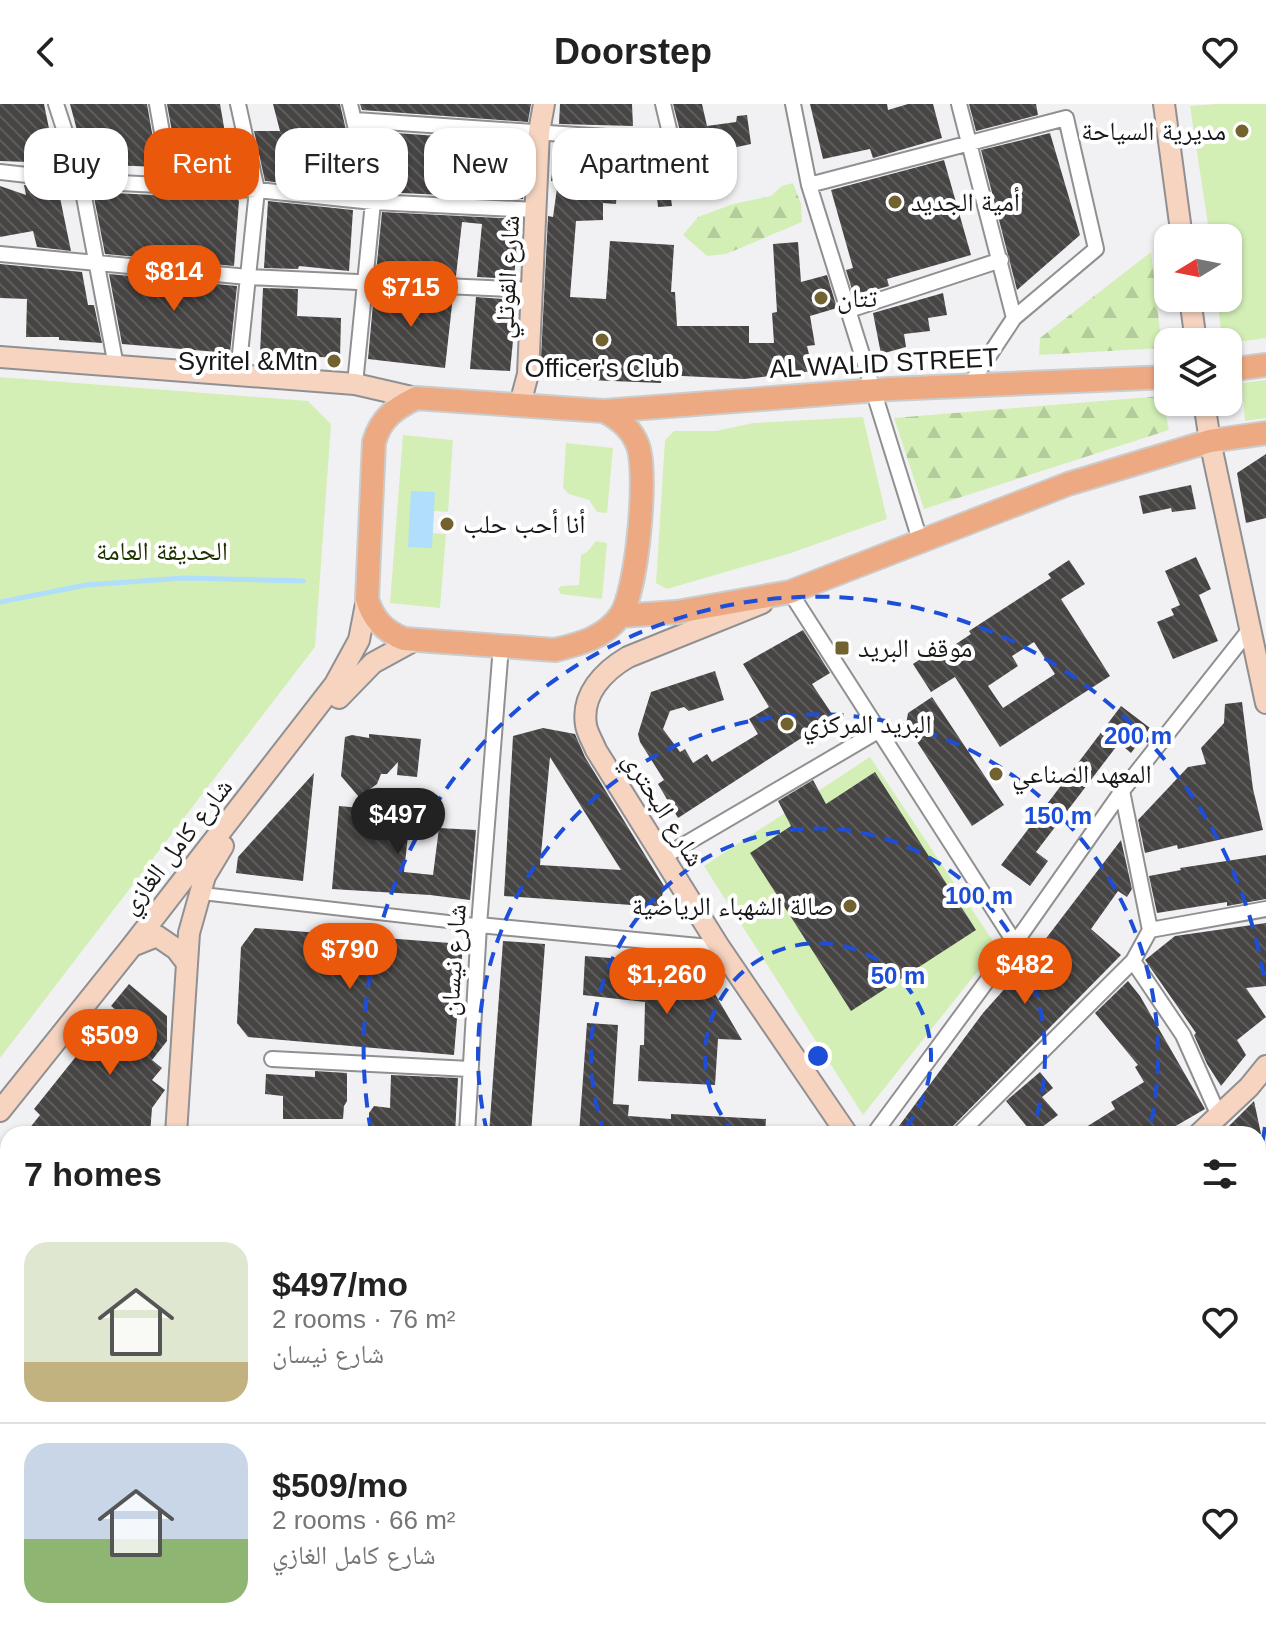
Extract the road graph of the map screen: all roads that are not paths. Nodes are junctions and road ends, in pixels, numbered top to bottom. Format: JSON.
{"nodes":[{"id":1,"x":56,"y":104,"type":"edge"},
{"id":2,"x":157,"y":104,"type":"edge"},
{"id":3,"x":238,"y":104,"type":"edge"},
{"id":4,"x":350,"y":104,"type":"edge"},
{"id":5,"x":544,"y":104,"type":"edge"},
{"id":6,"x":663,"y":104,"type":"edge"},
{"id":7,"x":793,"y":104,"type":"edge"},
{"id":8,"x":959,"y":104,"type":"edge"},
{"id":9,"x":1164,"y":104,"type":"edge"},
{"id":10,"x":355,"y":120,"type":"junction"},
{"id":11,"x":64,"y":128,"type":"edge"},
{"id":12,"x":161,"y":128,"type":"edge"},
{"id":13,"x":243,"y":128,"type":"edge"},
{"id":14,"x":669,"y":128,"type":"edge"},
{"id":15,"x":539,"y":132,"type":"junction"},
{"id":16,"x":552,"y":133,"type":"edge"},
{"id":17,"x":969,"y":143,"type":"junction"},
{"id":18,"x":0,"y":172,"type":"edge"},
{"id":19,"x":24,"y":175,"type":"edge"},
{"id":20,"x":809,"y":185,"type":"junction"},
{"id":21,"x":259,"y":190,"type":"edge"},
{"id":22,"x":85,"y":200,"type":"edge"},
{"id":23,"x":256,"y":200,"type":"edge"},
{"id":24,"x":373,"y":202,"type":"junction"},
{"id":25,"x":536,"y":210,"type":"junction"},
{"id":26,"x":1180,"y":224,"type":"edge"},
{"id":27,"x":0,"y":254,"type":"edge"},
{"id":28,"x":1001,"y":260,"type":"junction"},
{"id":29,"x":98,"y":264,"type":"junction"},
{"id":30,"x":248,"y":277,"type":"junction"},
{"id":31,"x":367,"y":283,"type":"junction"},
{"id":32,"x":532,"y":290,"type":"junction"},
{"id":33,"x":849,"y":310,"type":"junction"},
{"id":34,"x":1014,"y":318,"type":"junction"},
{"id":35,"x":0,"y":357,"type":"edge"},
{"id":36,"x":1266,"y":365,"type":"edge"},
{"id":37,"x":116,"y":366,"type":"junction"},
{"id":38,"x":1242,"y":368,"type":"edge"},
{"id":39,"x":238,"y":373,"type":"junction"},
{"id":40,"x":1154,"y":378,"type":"edge"},
{"id":41,"x":355,"y":384,"type":"junction"},
{"id":42,"x":969,"y":386,"type":"junction"},
{"id":43,"x":874,"y":390,"type":"junction"},
{"id":44,"x":416,"y":398,"type":"junction"},
{"id":45,"x":520,"y":404,"type":"junction"},
{"id":46,"x":604,"y":411,"type":"junction"},
{"id":47,"x":1206,"y":416,"type":"edge"},
{"id":48,"x":1266,"y":433,"type":"edge"},
{"id":49,"x":1210,"y":441,"type":"junction"},
{"id":50,"x":920,"y":540,"type":"junction"},
{"id":51,"x":790,"y":592,"type":"junction"},
{"id":52,"x":367,"y":599,"type":"junction"},
{"id":53,"x":620,"y":616,"type":"junction"},
{"id":54,"x":1250,"y":629,"type":"junction"},
{"id":55,"x":415,"y":640,"type":"junction"},
{"id":56,"x":501,"y":646,"type":"junction"},
{"id":57,"x":1266,"y":703,"type":"edge"},
{"id":58,"x":878,"y":731,"type":"junction"},
{"id":59,"x":1122,"y":791,"type":"junction"},
{"id":60,"x":663,"y":857,"type":"junction"},
{"id":61,"x":198,"y":893,"type":"junction"},
{"id":62,"x":1266,"y":909,"type":"edge"},
{"id":63,"x":479,"y":925,"type":"junction"},
{"id":64,"x":1150,"y":930,"type":"junction"},
{"id":65,"x":1015,"y":943,"type":"junction"},
{"id":66,"x":132,"y":946,"type":"junction"},
{"id":67,"x":720,"y":948,"type":"junction"},
{"id":68,"x":1133,"y":961,"type":"junction"},
{"id":69,"x":186,"y":962,"type":"junction"},
{"id":70,"x":272,"y":1059,"type":"dead end"},
{"id":71,"x":1266,"y":1066,"type":"edge"},
{"id":72,"x":470,"y":1069,"type":"junction"},
{"id":73,"x":0,"y":1111,"type":"edge"},
{"id":74,"x":176,"y":1126,"type":"edge"},
{"id":75,"x":467,"y":1126,"type":"edge"},
{"id":76,"x":842,"y":1126,"type":"edge"},
{"id":77,"x":880,"y":1126,"type":"edge"},
{"id":78,"x":967,"y":1126,"type":"edge"},
{"id":79,"x":1207,"y":1126,"type":"edge"},
{"id":80,"x":1210,"y":1126,"type":"edge"}],
"edges":[{"from":1,"to":11,"type":"street"},
{"from":2,"to":12,"type":"street"},
{"from":3,"to":13,"type":"street"},
{"from":4,"to":10,"type":"street"},
{"from":5,"to":15,"type":"main road","name":"شارع القوتلي"},
{"from":6,"to":14,"type":"street"},
{"from":7,"to":20,"type":"street"},
{"from":8,"to":17,"type":"street"},
{"from":9,"to":26,"type":"main road"},
{"from":10,"to":15,"type":"street"},
{"from":10,"to":24,"type":"street"},
{"from":15,"to":16,"type":"street"},
{"from":15,"to":25,"type":"main road","name":"شارع القوتلي"},
{"from":17,"to":20,"type":"street"},
{"from":17,"to":28,"type":"street"},
{"from":17,"to":34,"type":"street"},
{"from":18,"to":19,"type":"street"},
{"from":20,"to":33,"type":"street"},
{"from":21,"to":24,"type":"street"},
{"from":22,"to":29,"type":"street"},
{"from":23,"to":30,"type":"street"},
{"from":24,"to":25,"type":"street"},
{"from":24,"to":31,"type":"street"},
{"from":25,"to":32,"type":"main road","name":"شارع القوتلي"},
{"from":27,"to":29,"type":"street"},
{"from":28,"to":33,"type":"street"},
{"from":28,"to":34,"type":"street"},
{"from":29,"to":30,"type":"street"},
{"from":29,"to":37,"type":"street"},
{"from":30,"to":31,"type":"street"},
{"from":30,"to":39,"type":"street"},
{"from":31,"to":32,"type":"street"},
{"from":31,"to":41,"type":"street"},
{"from":32,"to":45,"type":"main road","name":"شارع القوتلي"},
{"from":33,"to":43,"type":"street"},
{"from":34,"to":42,"type":"street"},
{"from":35,"to":37,"type":"main road"},
{"from":36,"to":38,"type":"main road"},
{"from":37,"to":39,"type":"main road"},
{"from":39,"to":41,"type":"main road"},
{"from":40,"to":42,"type":"main road","name":"AL WALID STREET"},
{"from":41,"to":44,"type":"main road"},
{"from":42,"to":43,"type":"main road","name":"AL WALID STREET"},
{"from":43,"to":46,"type":"main road","name":"AL WALID STREET"},
{"from":43,"to":50,"type":"street"},
{"from":44,"to":45,"type":"main road","name":"AL WALID STREET"},
{"from":44,"to":52,"type":"main road"},
{"from":45,"to":46,"type":"main road","name":"AL WALID STREET"},
{"from":46,"to":53,"type":"main road"},
{"from":47,"to":49,"type":"main road"},
{"from":48,"to":49,"type":"main road"},
{"from":49,"to":50,"type":"main road"},
{"from":49,"to":54,"type":"main road"},
{"from":50,"to":51,"type":"main road"},
{"from":51,"to":53,"type":"main road"},
{"from":51,"to":58,"type":"street"},
{"from":51,"to":60,"type":"main road","name":"شارع البحتري"},
{"from":52,"to":55,"type":"main road"},
{"from":52,"to":66,"type":"main road","name":"شارع كامل الغازي"},
{"from":53,"to":56,"type":"main road"},
{"from":54,"to":57,"type":"main road"},
{"from":54,"to":59,"type":"street"},
{"from":55,"to":56,"type":"main road"},
{"from":55,"to":61,"type":"main road","name":"شارع كامل الغازي"},
{"from":56,"to":63,"type":"street","name":"شارع نيسان"},
{"from":58,"to":60,"type":"street"},
{"from":58,"to":65,"type":"street"},
{"from":59,"to":64,"type":"street"},
{"from":59,"to":65,"type":"street"},
{"from":60,"to":67,"type":"main road","name":"شارع البحتري"},
{"from":61,"to":63,"type":"street"},
{"from":61,"to":69,"type":"main road","name":"شارع كامل الغازي"},
{"from":62,"to":64,"type":"street"},
{"from":63,"to":67,"type":"street"},
{"from":63,"to":72,"type":"street","name":"شارع نيسان"},
{"from":64,"to":68,"type":"street"},
{"from":65,"to":77,"type":"street"},
{"from":66,"to":69,"type":"main road"},
{"from":66,"to":73,"type":"main road","name":"شارع كامل الغازي"},
{"from":67,"to":76,"type":"main road","name":"شارع البحتري"},
{"from":68,"to":78,"type":"street"},
{"from":68,"to":79,"type":"street"},
{"from":69,"to":74,"type":"main road","name":"شارع كامل الغازي"},
{"from":70,"to":72,"type":"street"},
{"from":71,"to":80,"type":"main road"},
{"from":72,"to":75,"type":"street","name":"شارع نيسان"}]}
